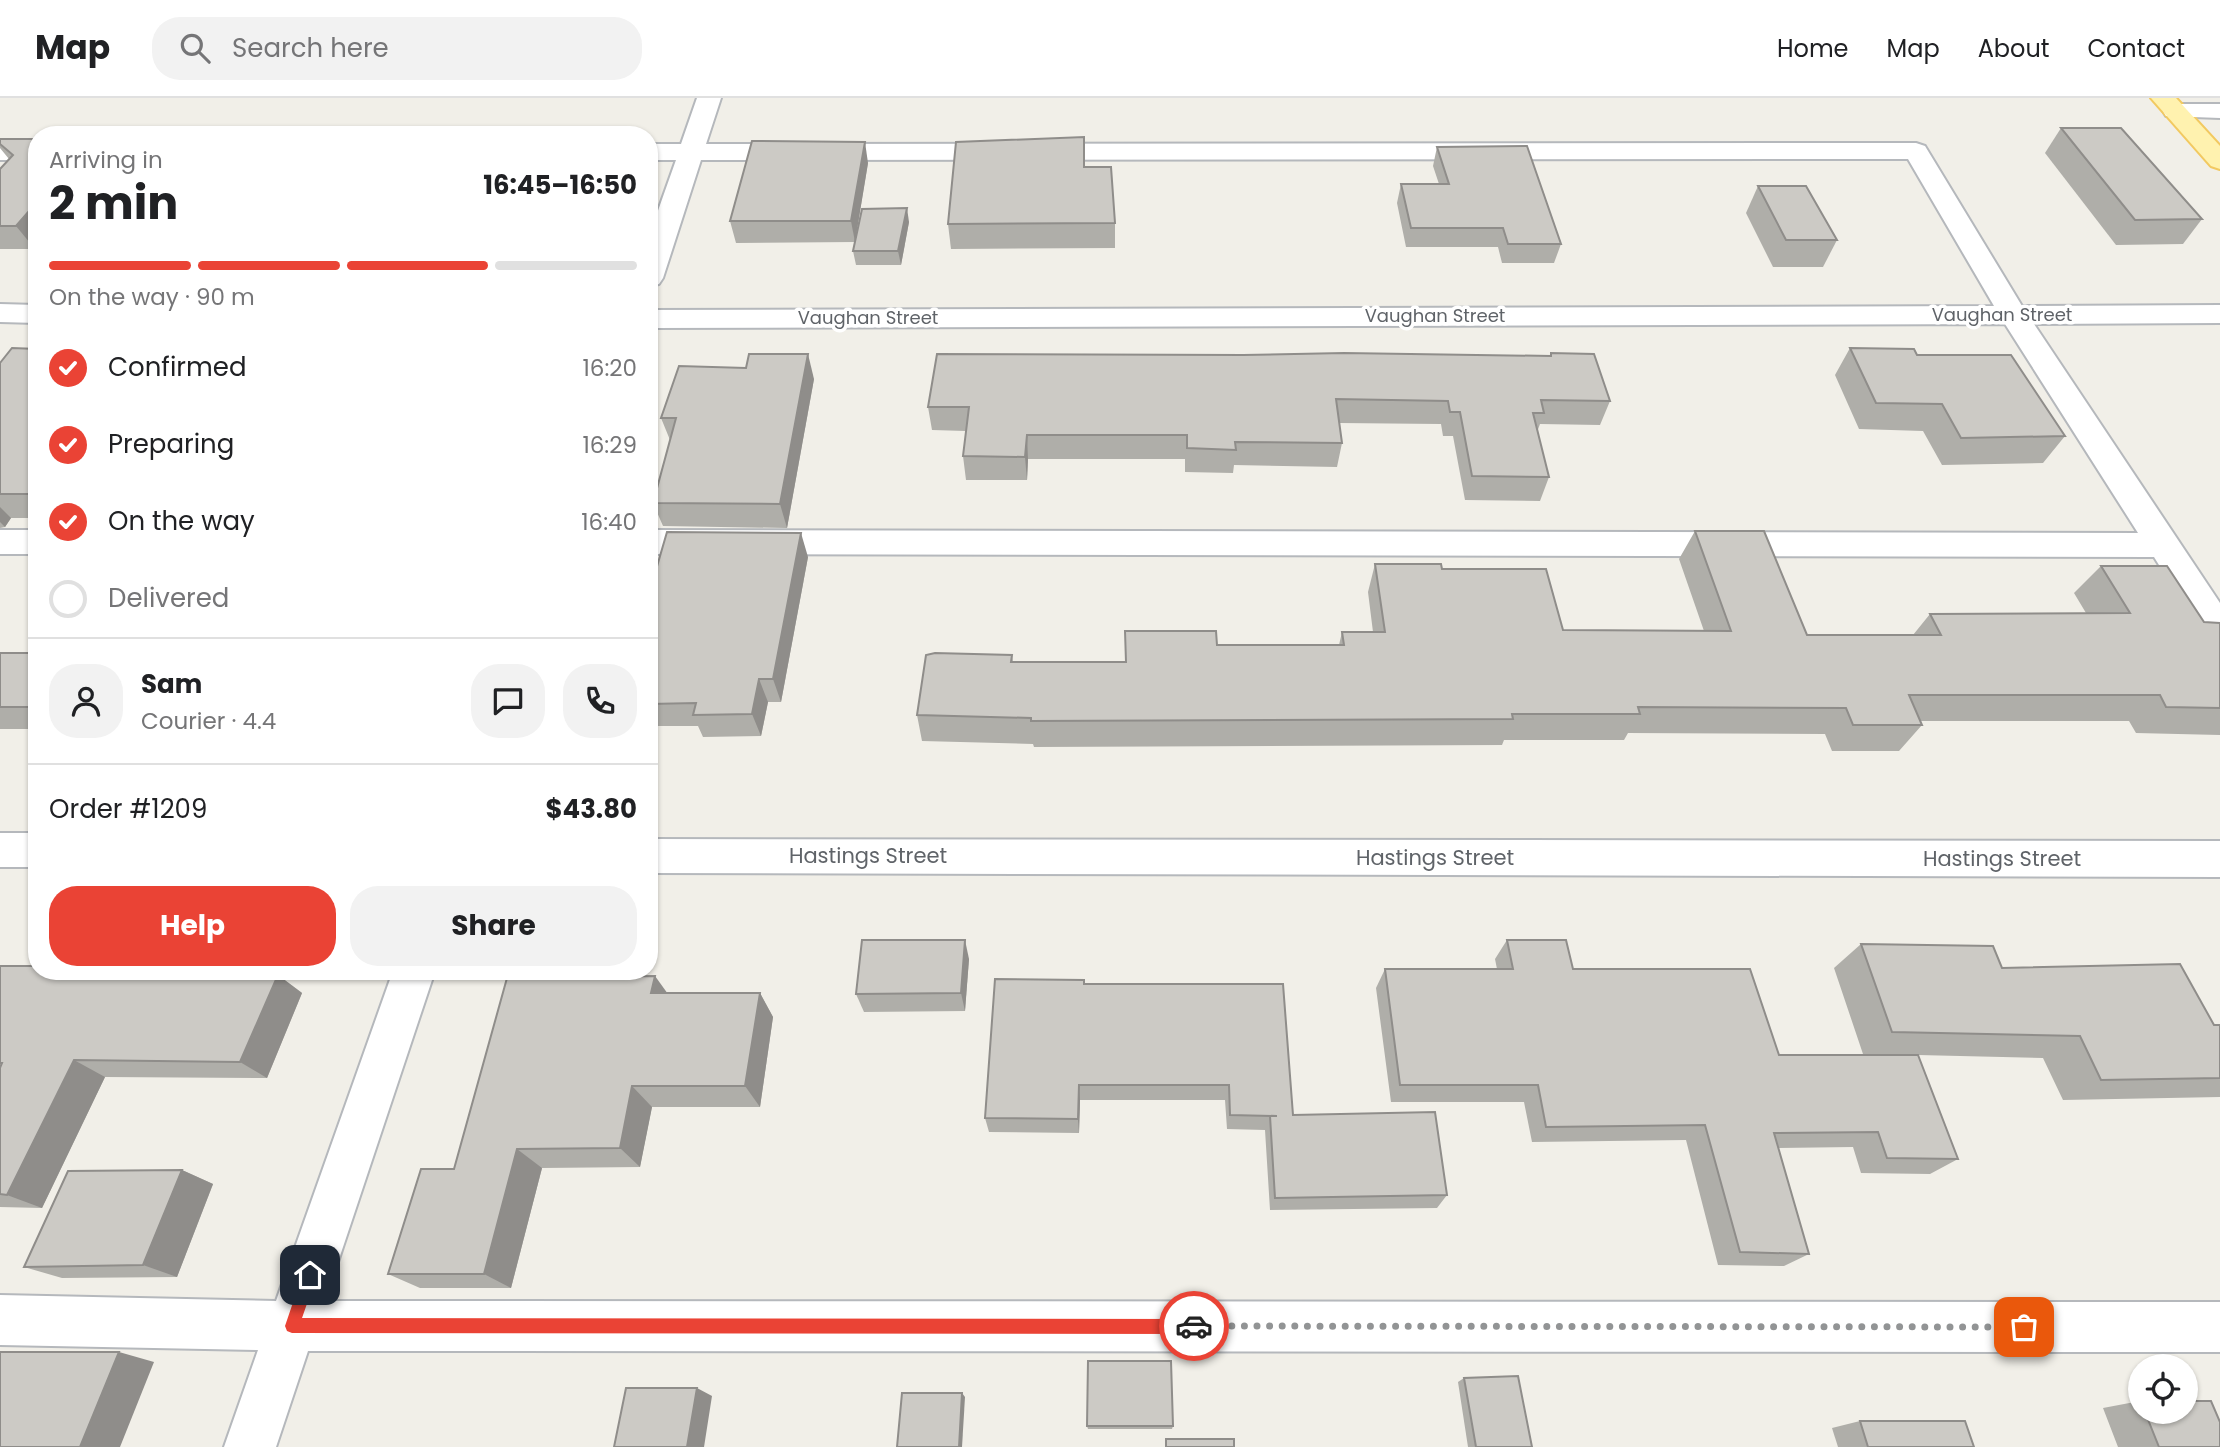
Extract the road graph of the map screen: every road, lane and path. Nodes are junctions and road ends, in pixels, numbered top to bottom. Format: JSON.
{"nodes":[{"id":1,"x":709,"y":98,"type":"edge"},
{"id":2,"x":2169,"y":105,"type":"edge"},
{"id":3,"x":2220,"y":111,"type":"edge"},
{"id":4,"x":0,"y":152,"type":"edge"},
{"id":5,"x":28,"y":152,"type":"edge"},
{"id":6,"x":658,"y":152,"type":"edge"},
{"id":7,"x":689,"y":152,"type":"junction"},
{"id":8,"x":2220,"y":161,"type":"edge"},
{"id":9,"x":658,"y":250,"type":"edge"},
{"id":10,"x":0,"y":313,"type":"edge"},
{"id":11,"x":28,"y":314,"type":"edge"},
{"id":12,"x":2013,"y":314,"type":"junction"},
{"id":13,"x":2220,"y":314,"type":"edge"},
{"id":14,"x":658,"y":319,"type":"edge"},
{"id":15,"x":0,"y":542,"type":"edge"},
{"id":16,"x":28,"y":542,"type":"edge"},
{"id":17,"x":658,"y":542,"type":"edge"},
{"id":18,"x":2161,"y":545,"type":"junction"},
{"id":19,"x":2220,"y":632,"type":"edge"},
{"id":20,"x":0,"y":850,"type":"edge"},
{"id":21,"x":28,"y":850,"type":"edge"},
{"id":22,"x":658,"y":856,"type":"edge"},
{"id":23,"x":2220,"y":859,"type":"edge"},
{"id":24,"x":411,"y":980,"type":"edge"},
{"id":25,"x":0,"y":1321,"type":"edge"},
{"id":26,"x":292,"y":1326,"type":"junction"},
{"id":27,"x":2220,"y":1327,"type":"edge"},
{"id":28,"x":250,"y":1447,"type":"edge"}],
"edges":[{"from":1,"to":7,"type":"street"},
{"from":2,"to":3,"type":"street"},
{"from":2,"to":8,"type":"main road"},
{"from":4,"to":5,"type":"street"},
{"from":6,"to":7,"type":"street"},
{"from":7,"to":9,"type":"street"},
{"from":7,"to":12,"type":"street"},
{"from":10,"to":11,"type":"street"},
{"from":12,"to":13,"type":"street","name":"Vaughan Street"},
{"from":12,"to":14,"type":"street","name":"Vaughan Street"},
{"from":12,"to":18,"type":"street"},
{"from":15,"to":16,"type":"street"},
{"from":17,"to":18,"type":"street"},
{"from":18,"to":19,"type":"street"},
{"from":20,"to":21,"type":"street"},
{"from":22,"to":23,"type":"street","name":"Hastings Street"},
{"from":24,"to":26,"type":"street"},
{"from":25,"to":26,"type":"street"},
{"from":26,"to":27,"type":"street"},
{"from":26,"to":28,"type":"street"}]}
